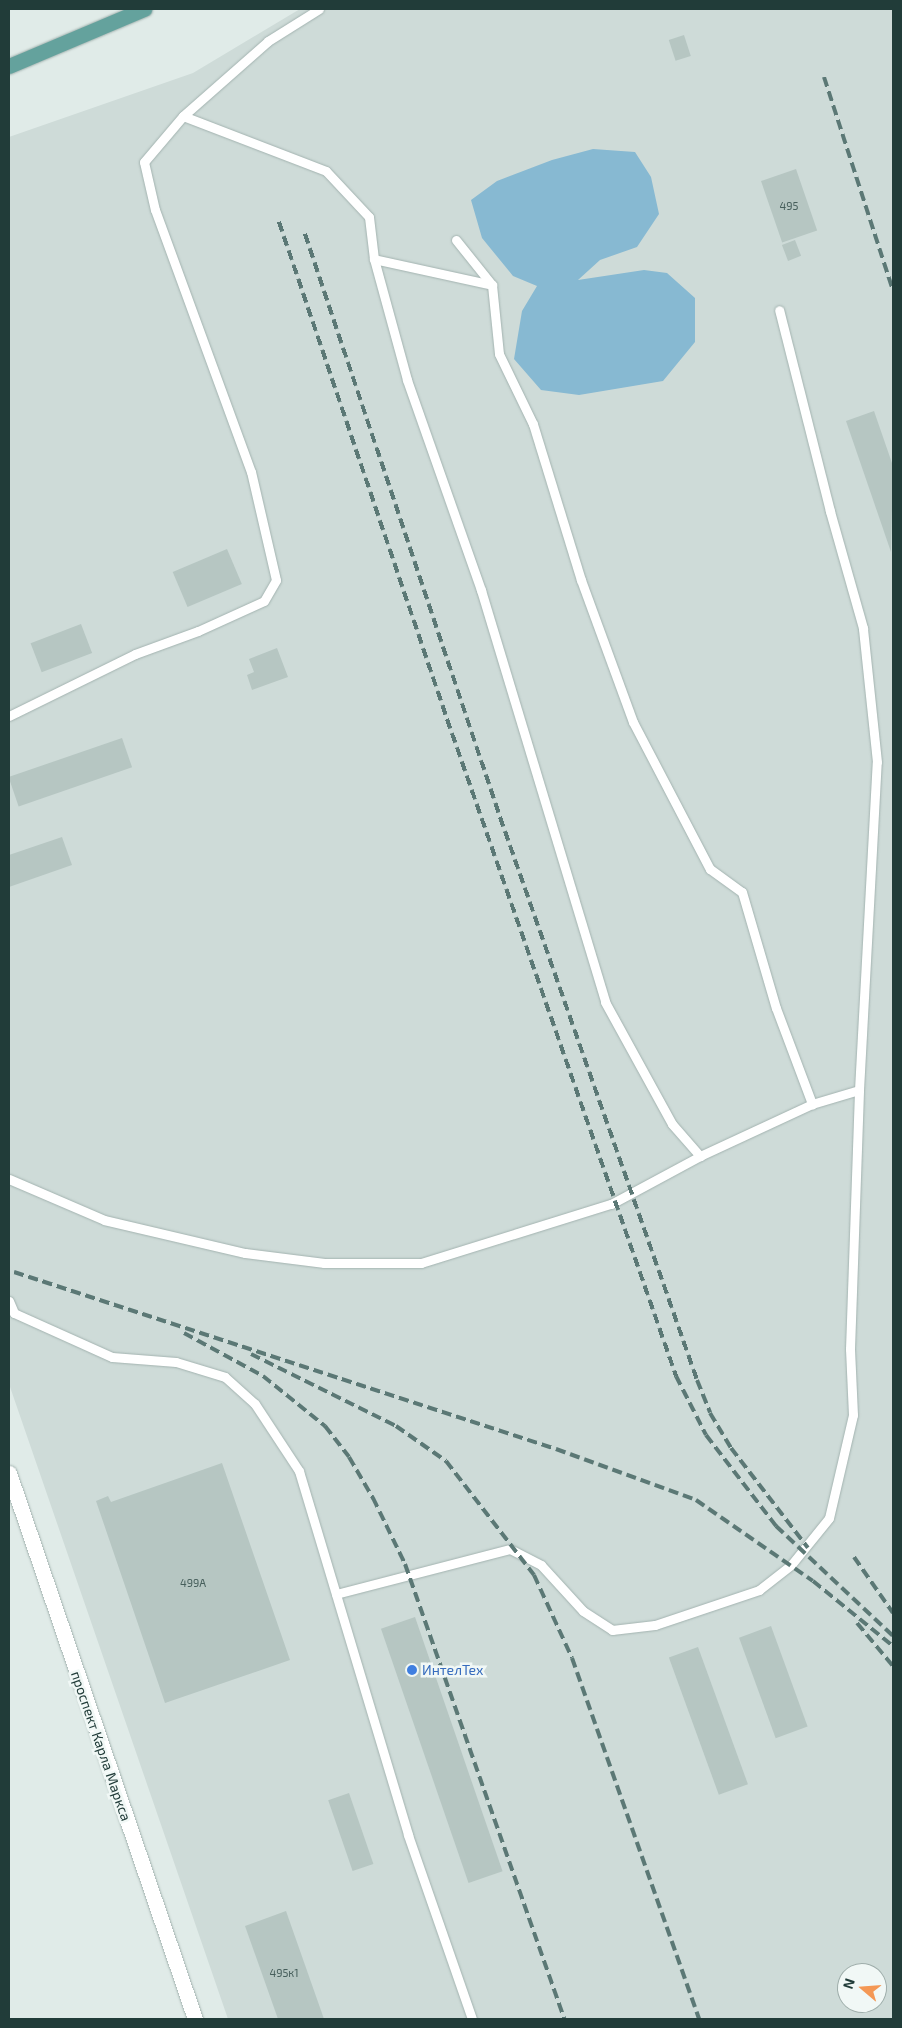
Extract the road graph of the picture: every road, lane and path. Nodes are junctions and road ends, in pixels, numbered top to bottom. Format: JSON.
{"nodes":[{"id":1,"x":144,"y":9,"type":"edge"},
{"id":2,"x":319,"y":9,"type":"edge"},
{"id":3,"x":9,"y":66,"type":"edge"},
{"id":4,"x":184,"y":116,"type":"junction"},
{"id":5,"x":456,"y":240,"type":"dead end"},
{"id":6,"x":374,"y":259,"type":"junction"},
{"id":7,"x":492,"y":285,"type":"junction"},
{"id":8,"x":779,"y":310,"type":"dead end"},
{"id":9,"x":9,"y":716,"type":"edge"},
{"id":10,"x":859,"y":1090,"type":"junction"},
{"id":11,"x":812,"y":1104,"type":"junction"},
{"id":12,"x":700,"y":1156,"type":"junction"},
{"id":13,"x":9,"y":1180,"type":"edge"},
{"id":14,"x":9,"y":1301,"type":"edge"},
{"id":15,"x":9,"y":1473,"type":"edge"},
{"id":16,"x":336,"y":1594,"type":"junction"},
{"id":17,"x":195,"y":2019,"type":"edge"},
{"id":18,"x":472,"y":2019,"type":"edge"}],
"edges":[{"from":1,"to":3,"type":"main road"},
{"from":2,"to":4,"type":"lane"},
{"from":4,"to":6,"type":"lane"},
{"from":4,"to":9,"type":"lane"},
{"from":5,"to":7,"type":"lane"},
{"from":6,"to":7,"type":"lane"},
{"from":6,"to":12,"type":"lane"},
{"from":7,"to":11,"type":"lane"},
{"from":8,"to":10,"type":"lane"},
{"from":10,"to":11,"type":"lane"},
{"from":10,"to":16,"type":"lane"},
{"from":11,"to":12,"type":"lane"},
{"from":12,"to":13,"type":"lane"},
{"from":14,"to":16,"type":"lane"},
{"from":15,"to":17,"type":"main road","name":"проспект Карла Маркса"},
{"from":16,"to":18,"type":"lane"}]}
